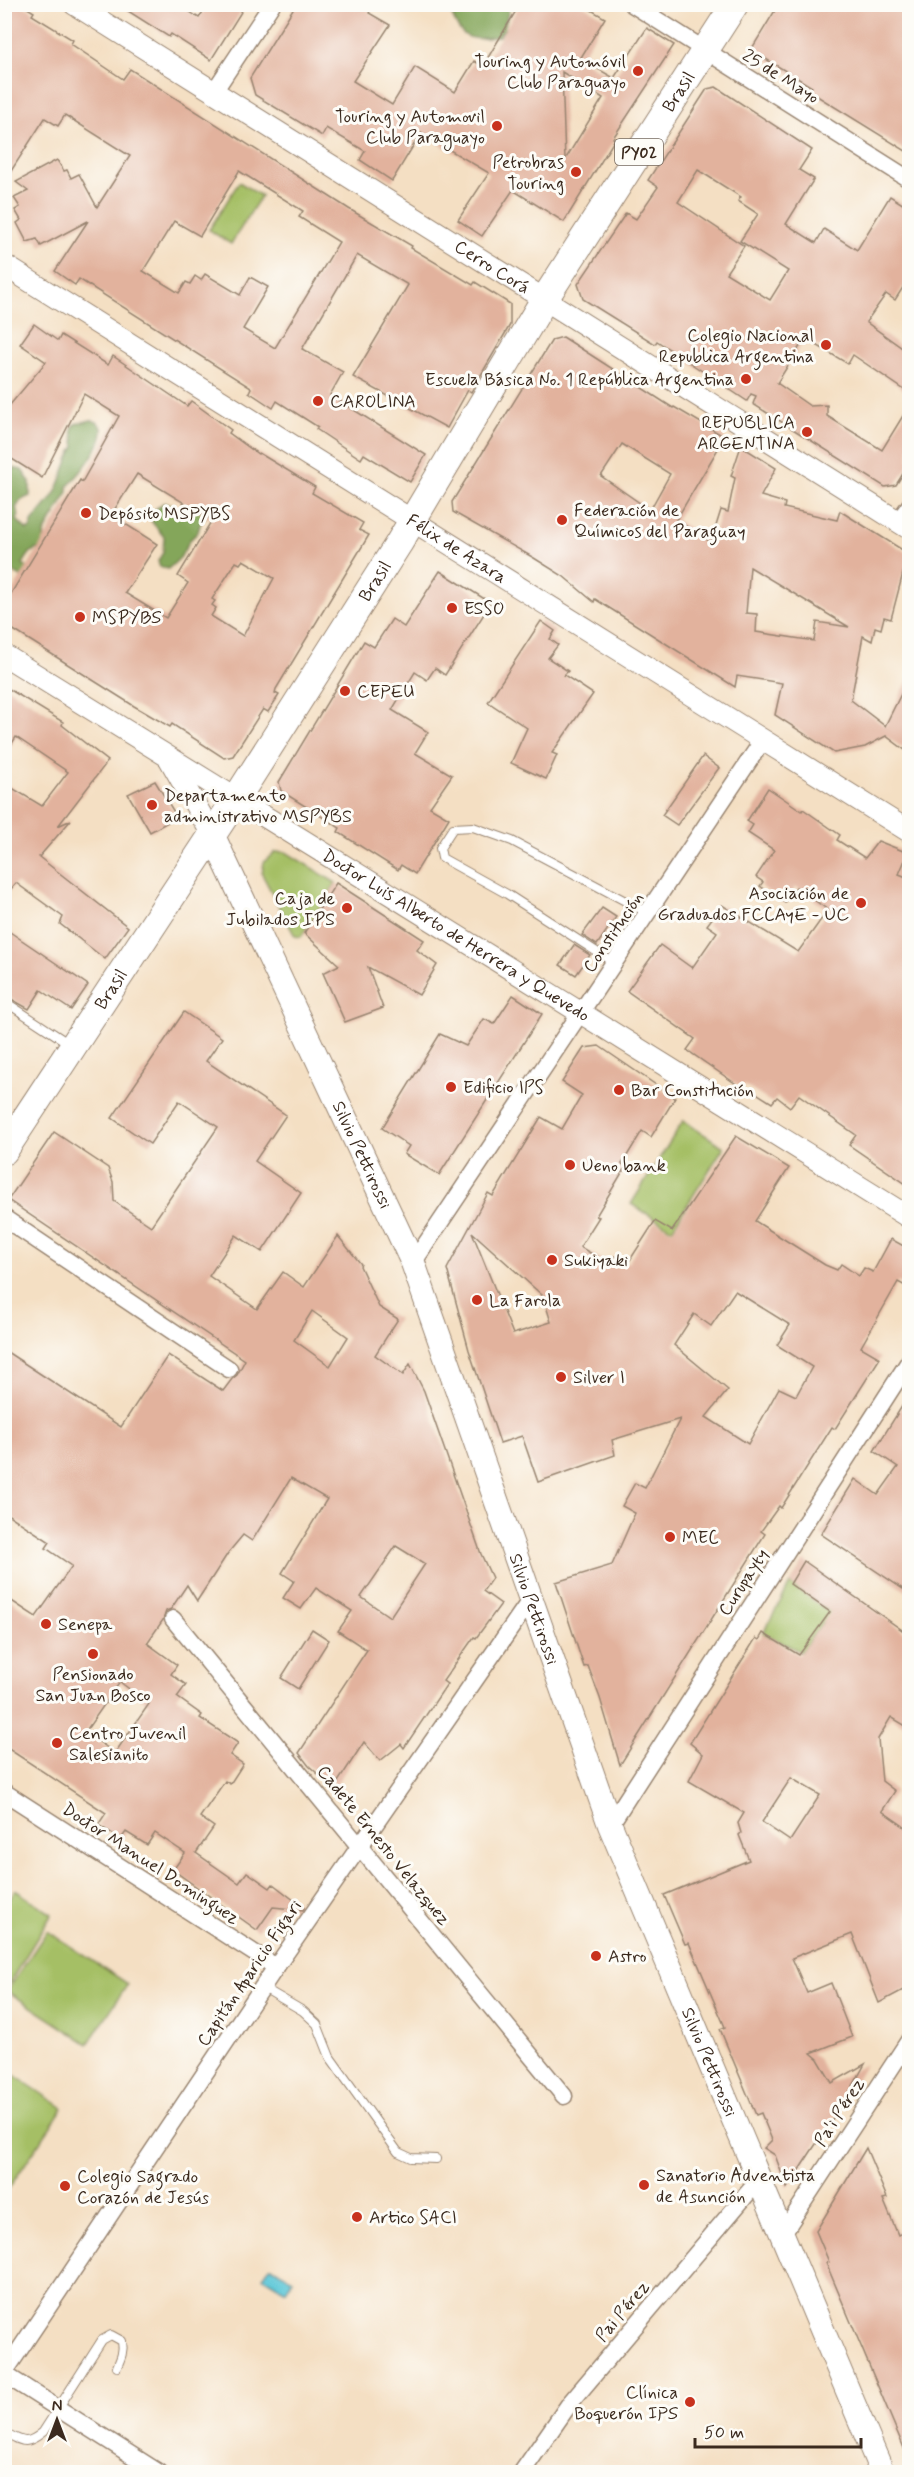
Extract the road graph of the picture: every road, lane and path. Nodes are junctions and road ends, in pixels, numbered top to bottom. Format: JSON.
{"nodes":[{"id":1,"x":74,"y":4,"type":"edge"},
{"id":2,"x":272,"y":4,"type":"edge"},
{"id":3,"x":632,"y":4,"type":"edge"},
{"id":4,"x":735,"y":4,"type":"edge"},
{"id":5,"x":704,"y":50,"type":"junction"},
{"id":6,"x":213,"y":93,"type":"junction"},
{"id":7,"x":909,"y":180,"type":"edge"},
{"id":8,"x":4,"y":265,"type":"edge"},
{"id":9,"x":544,"y":300,"type":"junction"},
{"id":10,"x":906,"y":519,"type":"edge"},
{"id":11,"x":413,"y":521,"type":"junction"},
{"id":12,"x":4,"y":655,"type":"edge"},
{"id":13,"x":763,"y":740,"type":"junction"},
{"id":14,"x":168,"y":757,"type":"junction"},
{"id":15,"x":236,"y":800,"type":"junction"},
{"id":16,"x":909,"y":832,"type":"edge"},
{"id":17,"x":213,"y":836,"type":"junction"},
{"id":18,"x":648,"y":913,"type":"junction"},
{"id":19,"x":615,"y":964,"type":"junction"},
{"id":20,"x":4,"y":1001,"type":"edge"},
{"id":21,"x":583,"y":1011,"type":"junction"},
{"id":22,"x":74,"y":1047,"type":"junction"},
{"id":23,"x":4,"y":1151,"type":"edge"},
{"id":24,"x":4,"y":1218,"type":"edge"},
{"id":25,"x":909,"y":1218,"type":"edge"},
{"id":26,"x":413,"y":1263,"type":"junction"},
{"id":27,"x":909,"y":1360,"type":"edge"},
{"id":28,"x":229,"y":1369,"type":"dead end"},
{"id":29,"x":531,"y":1599,"type":"junction"},
{"id":30,"x":173,"y":1619,"type":"dead end"},
{"id":31,"x":4,"y":1792,"type":"edge"},
{"id":32,"x":610,"y":1825,"type":"junction"},
{"id":33,"x":360,"y":1848,"type":"junction"},
{"id":34,"x":276,"y":1967,"type":"junction"},
{"id":35,"x":262,"y":1987,"type":"junction"},
{"id":36,"x":909,"y":2039,"type":"edge"},
{"id":37,"x":564,"y":2096,"type":"dead end"},
{"id":38,"x":436,"y":2159,"type":"dead end"},
{"id":39,"x":758,"y":2181,"type":"junction"},
{"id":40,"x":781,"y":2236,"type":"junction"},
{"id":41,"x":117,"y":2367,"type":"dead end"},
{"id":42,"x":4,"y":2374,"type":"edge"},
{"id":43,"x":57,"y":2408,"type":"junction"},
{"id":44,"x":4,"y":2432,"type":"edge"},
{"id":45,"x":158,"y":2472,"type":"edge"},
{"id":46,"x":522,"y":2472,"type":"edge"},
{"id":47,"x":882,"y":2472,"type":"edge"}],
"edges":[{"from":1,"to":6,"type":"street","name":"Cerro Corá"},
{"from":2,"to":6,"type":"street"},
{"from":3,"to":5,"type":"street","name":"25 de Mayo"},
{"from":4,"to":5,"type":"main road","name":"Brasil","number":"PY02"},
{"from":5,"to":7,"type":"street","name":"25 de Mayo"},
{"from":5,"to":9,"type":"main road","name":"Brasil","number":"PY02"},
{"from":6,"to":9,"type":"street","name":"Cerro Corá"},
{"from":8,"to":11,"type":"street","name":"Félix de Azara"},
{"from":9,"to":10,"type":"street","name":"Cerro Corá"},
{"from":9,"to":11,"type":"main road","name":"Brasil","number":"PY02"},
{"from":11,"to":13,"type":"street","name":"Félix de Azara"},
{"from":11,"to":15,"type":"main road","name":"Brasil"},
{"from":12,"to":14,"type":"street","name":"Doctor Luis Alberto de Herrera y Quevedo"},
{"from":13,"to":16,"type":"street","name":"Félix de Azara"},
{"from":13,"to":18,"type":"street","name":"Constitución"},
{"from":14,"to":15,"type":"street","name":"Doctor Luis Alberto de Herrera y Quevedo"},
{"from":14,"to":17,"type":"street","name":"Silvio Pettirossi"},
{"from":15,"to":17,"type":"main road","name":"Brasil"},
{"from":15,"to":21,"type":"street","name":"Doctor Luis Alberto de Herrera y Quevedo"},
{"from":17,"to":22,"type":"main road","name":"Brasil"},
{"from":17,"to":26,"type":"main road","name":"Silvio Pettirossi"},
{"from":18,"to":19,"type":"street","name":"Constitución"},
{"from":18,"to":19,"type":"lane"},
{"from":19,"to":21,"type":"street","name":"Constitución"},
{"from":20,"to":22,"type":"lane"},
{"from":21,"to":25,"type":"street","name":"Doctor Luis Alberto de Herrera y Quevedo"},
{"from":21,"to":26,"type":"street","name":"Constitución"},
{"from":22,"to":23,"type":"main road","name":"Brasil"},
{"from":24,"to":28,"type":"street"},
{"from":26,"to":29,"type":"main road","name":"Silvio Pettirossi"},
{"from":27,"to":32,"type":"street","name":"Curupayty"},
{"from":29,"to":32,"type":"main road","name":"Silvio Pettirossi"},
{"from":29,"to":33,"type":"street","name":"Capitán Aparicio Figari"},
{"from":30,"to":33,"type":"street","name":"Cadete Ernesto Velazquez"},
{"from":31,"to":34,"type":"street","name":"Doctor Manuel Dominguez"},
{"from":32,"to":39,"type":"main road","name":"Silvio Pettirossi"},
{"from":33,"to":34,"type":"street","name":"Capitán Aparicio Figari"},
{"from":33,"to":37,"type":"street","name":"Cadete Ernesto Velazquez"},
{"from":34,"to":35,"type":"street","name":"Capitán Aparicio Figari"},
{"from":35,"to":38,"type":"lane"},
{"from":35,"to":42,"type":"street","name":"Capitán Aparicio Figari"},
{"from":36,"to":40,"type":"street","name":"Pa'i Pérez"},
{"from":39,"to":40,"type":"main road","name":"Silvio Pettirossi"},
{"from":39,"to":46,"type":"street","name":"Pai Pérez"},
{"from":40,"to":47,"type":"main road","name":"Silvio Pettirossi"},
{"from":41,"to":43,"type":"lane"},
{"from":42,"to":43,"type":"street"},
{"from":43,"to":44,"type":"lane"},
{"from":43,"to":45,"type":"street"}]}
